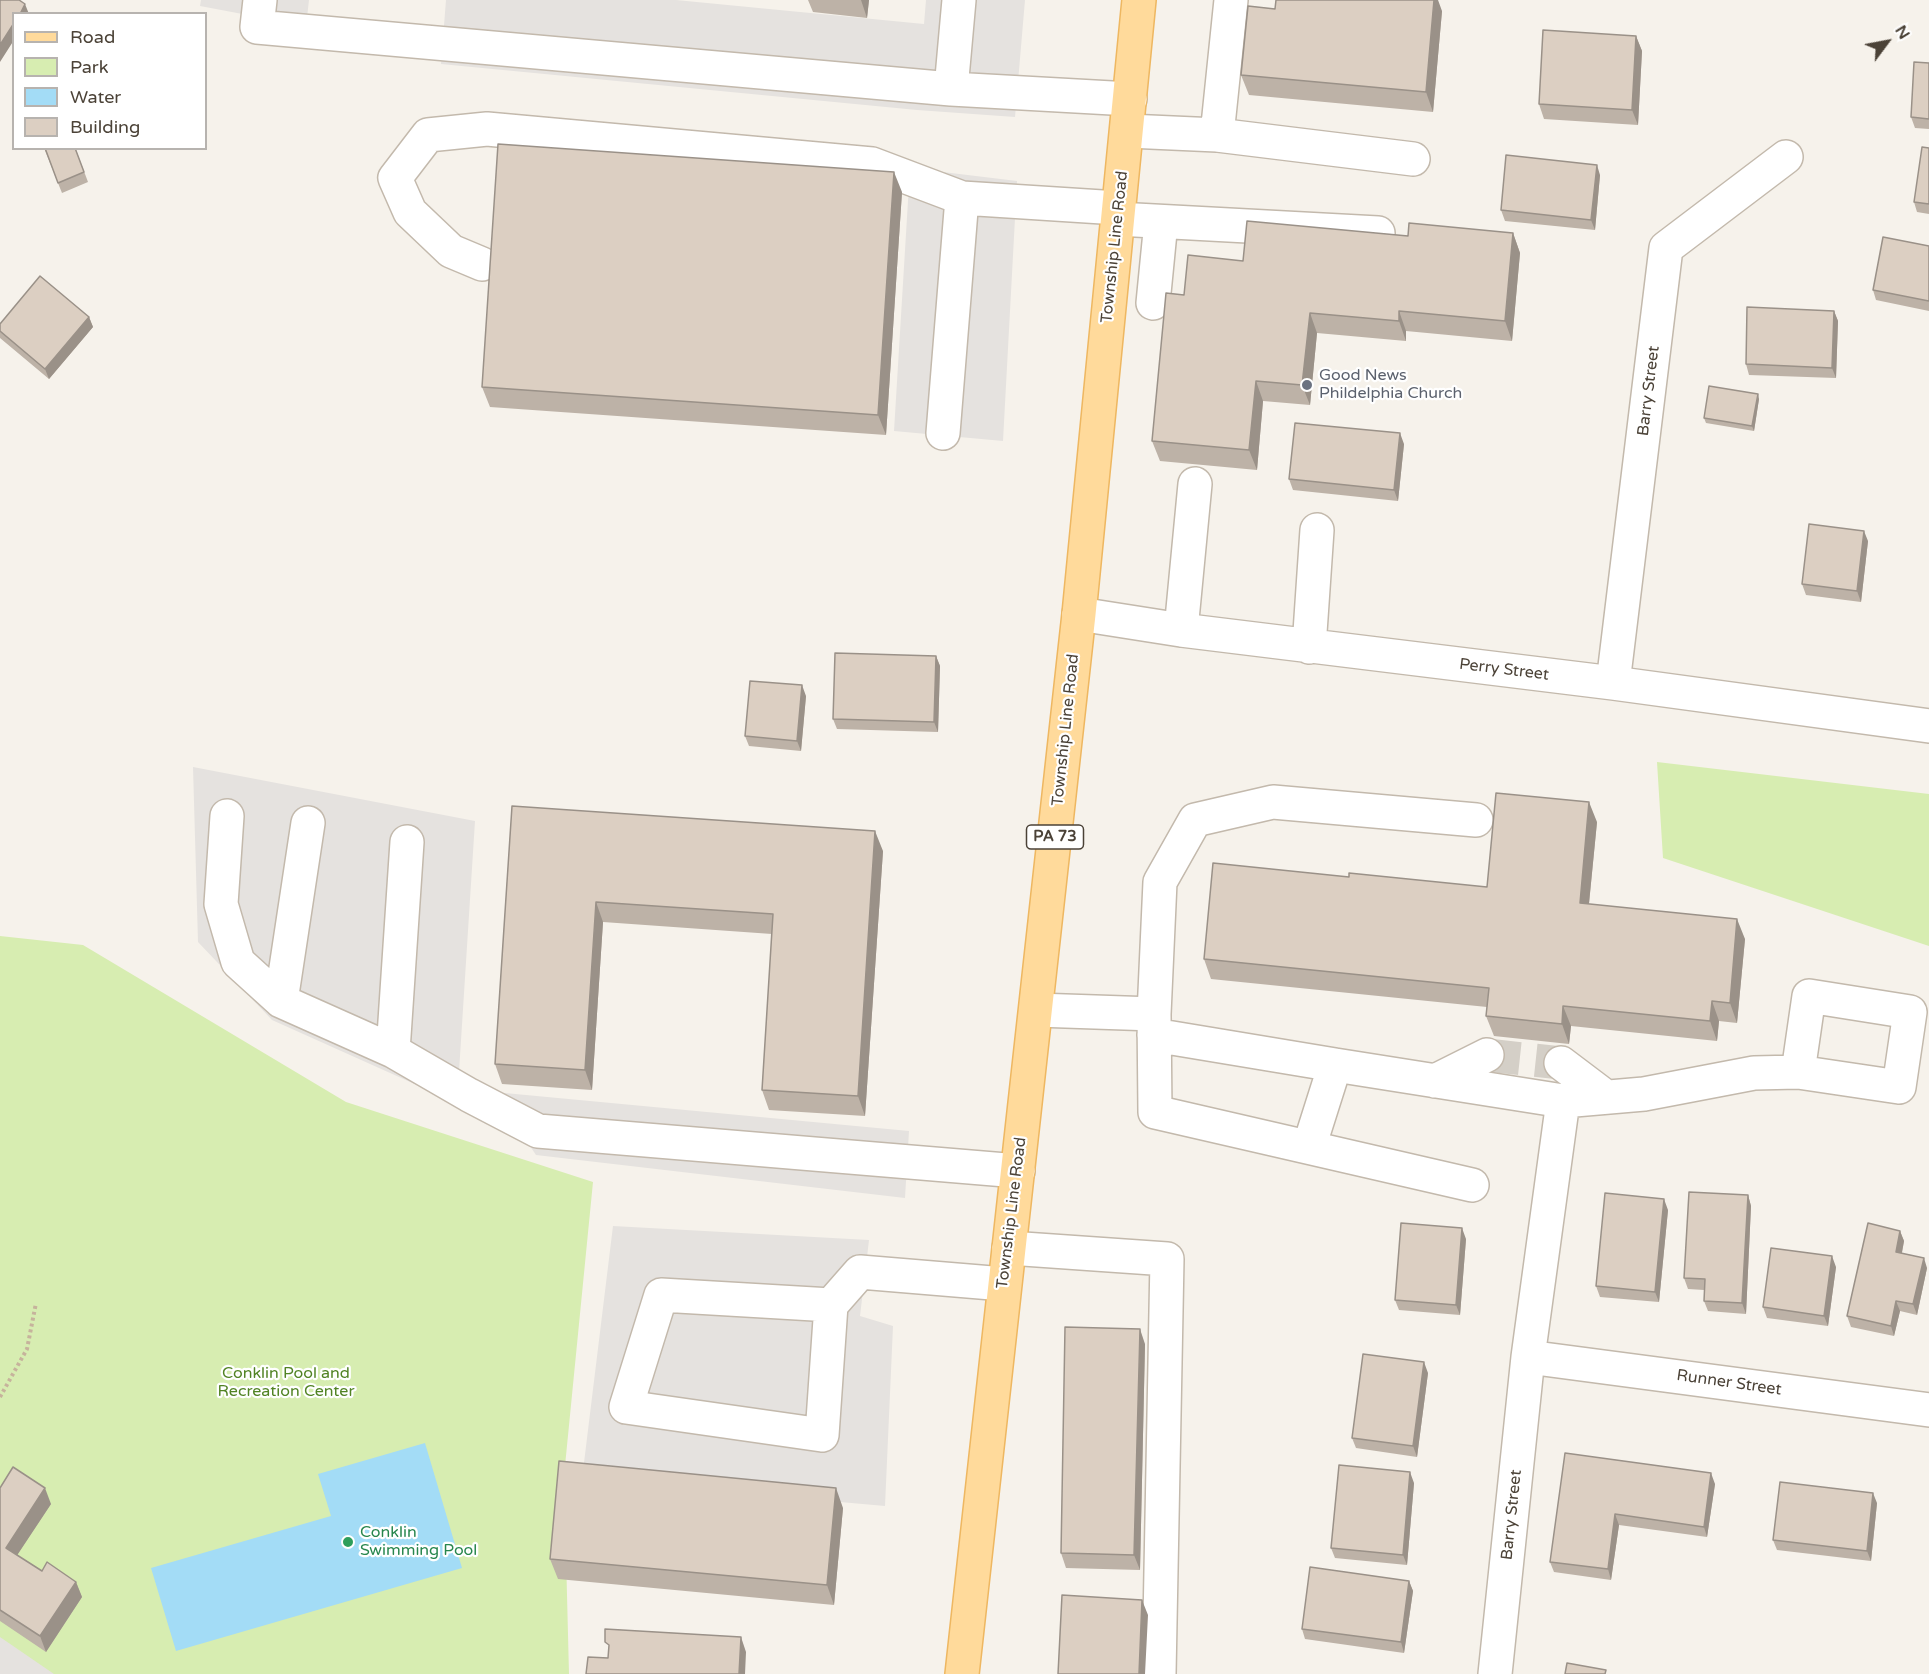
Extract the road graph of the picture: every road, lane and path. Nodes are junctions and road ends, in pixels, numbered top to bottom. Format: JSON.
{"nodes":[{"id":1,"x":260,"y":0,"type":"edge"},
{"id":2,"x":959,"y":0,"type":"edge"},
{"id":3,"x":1139,"y":0,"type":"edge"},
{"id":4,"x":1231,"y":0,"type":"edge"},
{"id":5,"x":951,"y":89,"type":"junction"},
{"id":6,"x":1130,"y":99,"type":"junction"},
{"id":7,"x":1128,"y":132,"type":"junction"},
{"id":8,"x":1217,"y":135,"type":"junction"},
{"id":9,"x":1786,"y":157,"type":"dead end"},
{"id":10,"x":1413,"y":159,"type":"dead end"},
{"id":11,"x":962,"y":198,"type":"junction"},
{"id":12,"x":1118,"y":214,"type":"junction"},
{"id":13,"x":1161,"y":222,"type":"junction"},
{"id":14,"x":1378,"y":233,"type":"edge"},
{"id":15,"x":482,"y":264,"type":"dead end"},
{"id":16,"x":1153,"y":303,"type":"dead end"},
{"id":17,"x":943,"y":433,"type":"dead end"},
{"id":18,"x":1195,"y":484,"type":"dead end"},
{"id":19,"x":1317,"y":530,"type":"dead end"},
{"id":20,"x":1079,"y":614,"type":"junction"},
{"id":21,"x":1181,"y":630,"type":"junction"},
{"id":22,"x":1309,"y":647,"type":"junction"},
{"id":23,"x":1613,"y":683,"type":"junction"},
{"id":24,"x":1929,"y":726,"type":"edge"},
{"id":25,"x":227,"y":816,"type":"dead end"},
{"id":26,"x":1476,"y":820,"type":"dead end"},
{"id":27,"x":308,"y":823,"type":"dead end"},
{"id":28,"x":408,"y":842,"type":"dead end"},
{"id":29,"x":282,"y":1001,"type":"junction"},
{"id":30,"x":1036,"y":1010,"type":"junction"},
{"id":31,"x":1154,"y":1024,"type":"junction"},
{"id":32,"x":393,"y":1050,"type":"junction"},
{"id":33,"x":1487,"y":1055,"type":"tunnel mouth"},
{"id":34,"x":1561,"y":1063,"type":"tunnel mouth"},
{"id":35,"x":1335,"y":1065,"type":"junction"},
{"id":36,"x":1798,"y":1072,"type":"dead end"},
{"id":37,"x":1435,"y":1081,"type":"junction"},
{"id":38,"x":1606,"y":1097,"type":"junction"},
{"id":39,"x":1563,"y":1101,"type":"junction"},
{"id":40,"x":1309,"y":1147,"type":"junction"},
{"id":41,"x":1018,"y":1171,"type":"junction"},
{"id":42,"x":1472,"y":1185,"type":"dead end"},
{"id":43,"x":1009,"y":1248,"type":"junction"},
{"id":44,"x":1004,"y":1284,"type":"junction"},
{"id":45,"x":36,"y":1303,"type":"dead end"},
{"id":46,"x":831,"y":1305,"type":"junction"},
{"id":47,"x":1528,"y":1357,"type":"junction"},
{"id":48,"x":0,"y":1397,"type":"edge"},
{"id":49,"x":1929,"y":1410,"type":"edge"},
{"id":50,"x":962,"y":1674,"type":"edge"},
{"id":51,"x":1159,"y":1674,"type":"edge"},
{"id":52,"x":1495,"y":1674,"type":"edge"}],
"edges":[{"from":1,"to":5,"type":"street"},
{"from":2,"to":5,"type":"street"},
{"from":3,"to":6,"type":"main road","name":"Township Line Road","number":"PA 73"},
{"from":4,"to":8,"type":"street"},
{"from":5,"to":6,"type":"street"},
{"from":6,"to":7,"type":"main road","name":"Township Line Road","number":"PA 73"},
{"from":7,"to":8,"type":"street"},
{"from":7,"to":12,"type":"main road","name":"Township Line Road","number":"PA 73"},
{"from":8,"to":10,"type":"street"},
{"from":9,"to":23,"type":"street","name":"Barry Street"},
{"from":11,"to":12,"type":"street"},
{"from":11,"to":15,"type":"street"},
{"from":11,"to":17,"type":"street"},
{"from":12,"to":13,"type":"street"},
{"from":12,"to":20,"type":"main road","name":"Township Line Road","number":"PA 73"},
{"from":13,"to":14,"type":"street"},
{"from":13,"to":16,"type":"street"},
{"from":18,"to":21,"type":"street"},
{"from":19,"to":22,"type":"street"},
{"from":20,"to":21,"type":"street","name":"Perry Street"},
{"from":20,"to":30,"type":"main road","name":"Township Line Road","number":"PA 73"},
{"from":21,"to":22,"type":"street","name":"Perry Street"},
{"from":22,"to":23,"type":"street","name":"Perry Street"},
{"from":23,"to":24,"type":"street","name":"Perry Street"},
{"from":25,"to":29,"type":"street"},
{"from":26,"to":31,"type":"street"},
{"from":27,"to":29,"type":"street"},
{"from":28,"to":32,"type":"street"},
{"from":29,"to":32,"type":"street"},
{"from":30,"to":31,"type":"street"},
{"from":30,"to":41,"type":"main road","name":"Township Line Road","number":"PA 73"},
{"from":31,"to":35,"type":"street"},
{"from":31,"to":40,"type":"street"},
{"from":32,"to":41,"type":"street"},
{"from":33,"to":37,"type":"street"},
{"from":34,"to":38,"type":"street"},
{"from":35,"to":37,"type":"street"},
{"from":35,"to":40,"type":"street"},
{"from":36,"to":38,"type":"street"},
{"from":37,"to":39,"type":"street"},
{"from":38,"to":39,"type":"street"},
{"from":39,"to":47,"type":"street","name":"Barry Street"},
{"from":40,"to":42,"type":"street"},
{"from":41,"to":43,"type":"main road","name":"Township Line Road","number":"PA 73"},
{"from":43,"to":44,"type":"main road","name":"Township Line Road","number":"PA 73"},
{"from":43,"to":51,"type":"street"},
{"from":44,"to":46,"type":"street"},
{"from":44,"to":50,"type":"main road","name":"Township Line Road","number":"PA 73"},
{"from":45,"to":48,"type":"path"},
{"from":46,"to":46,"type":"street"},
{"from":47,"to":49,"type":"street","name":"Runner Street"},
{"from":47,"to":52,"type":"street","name":"Barry Street"}]}
